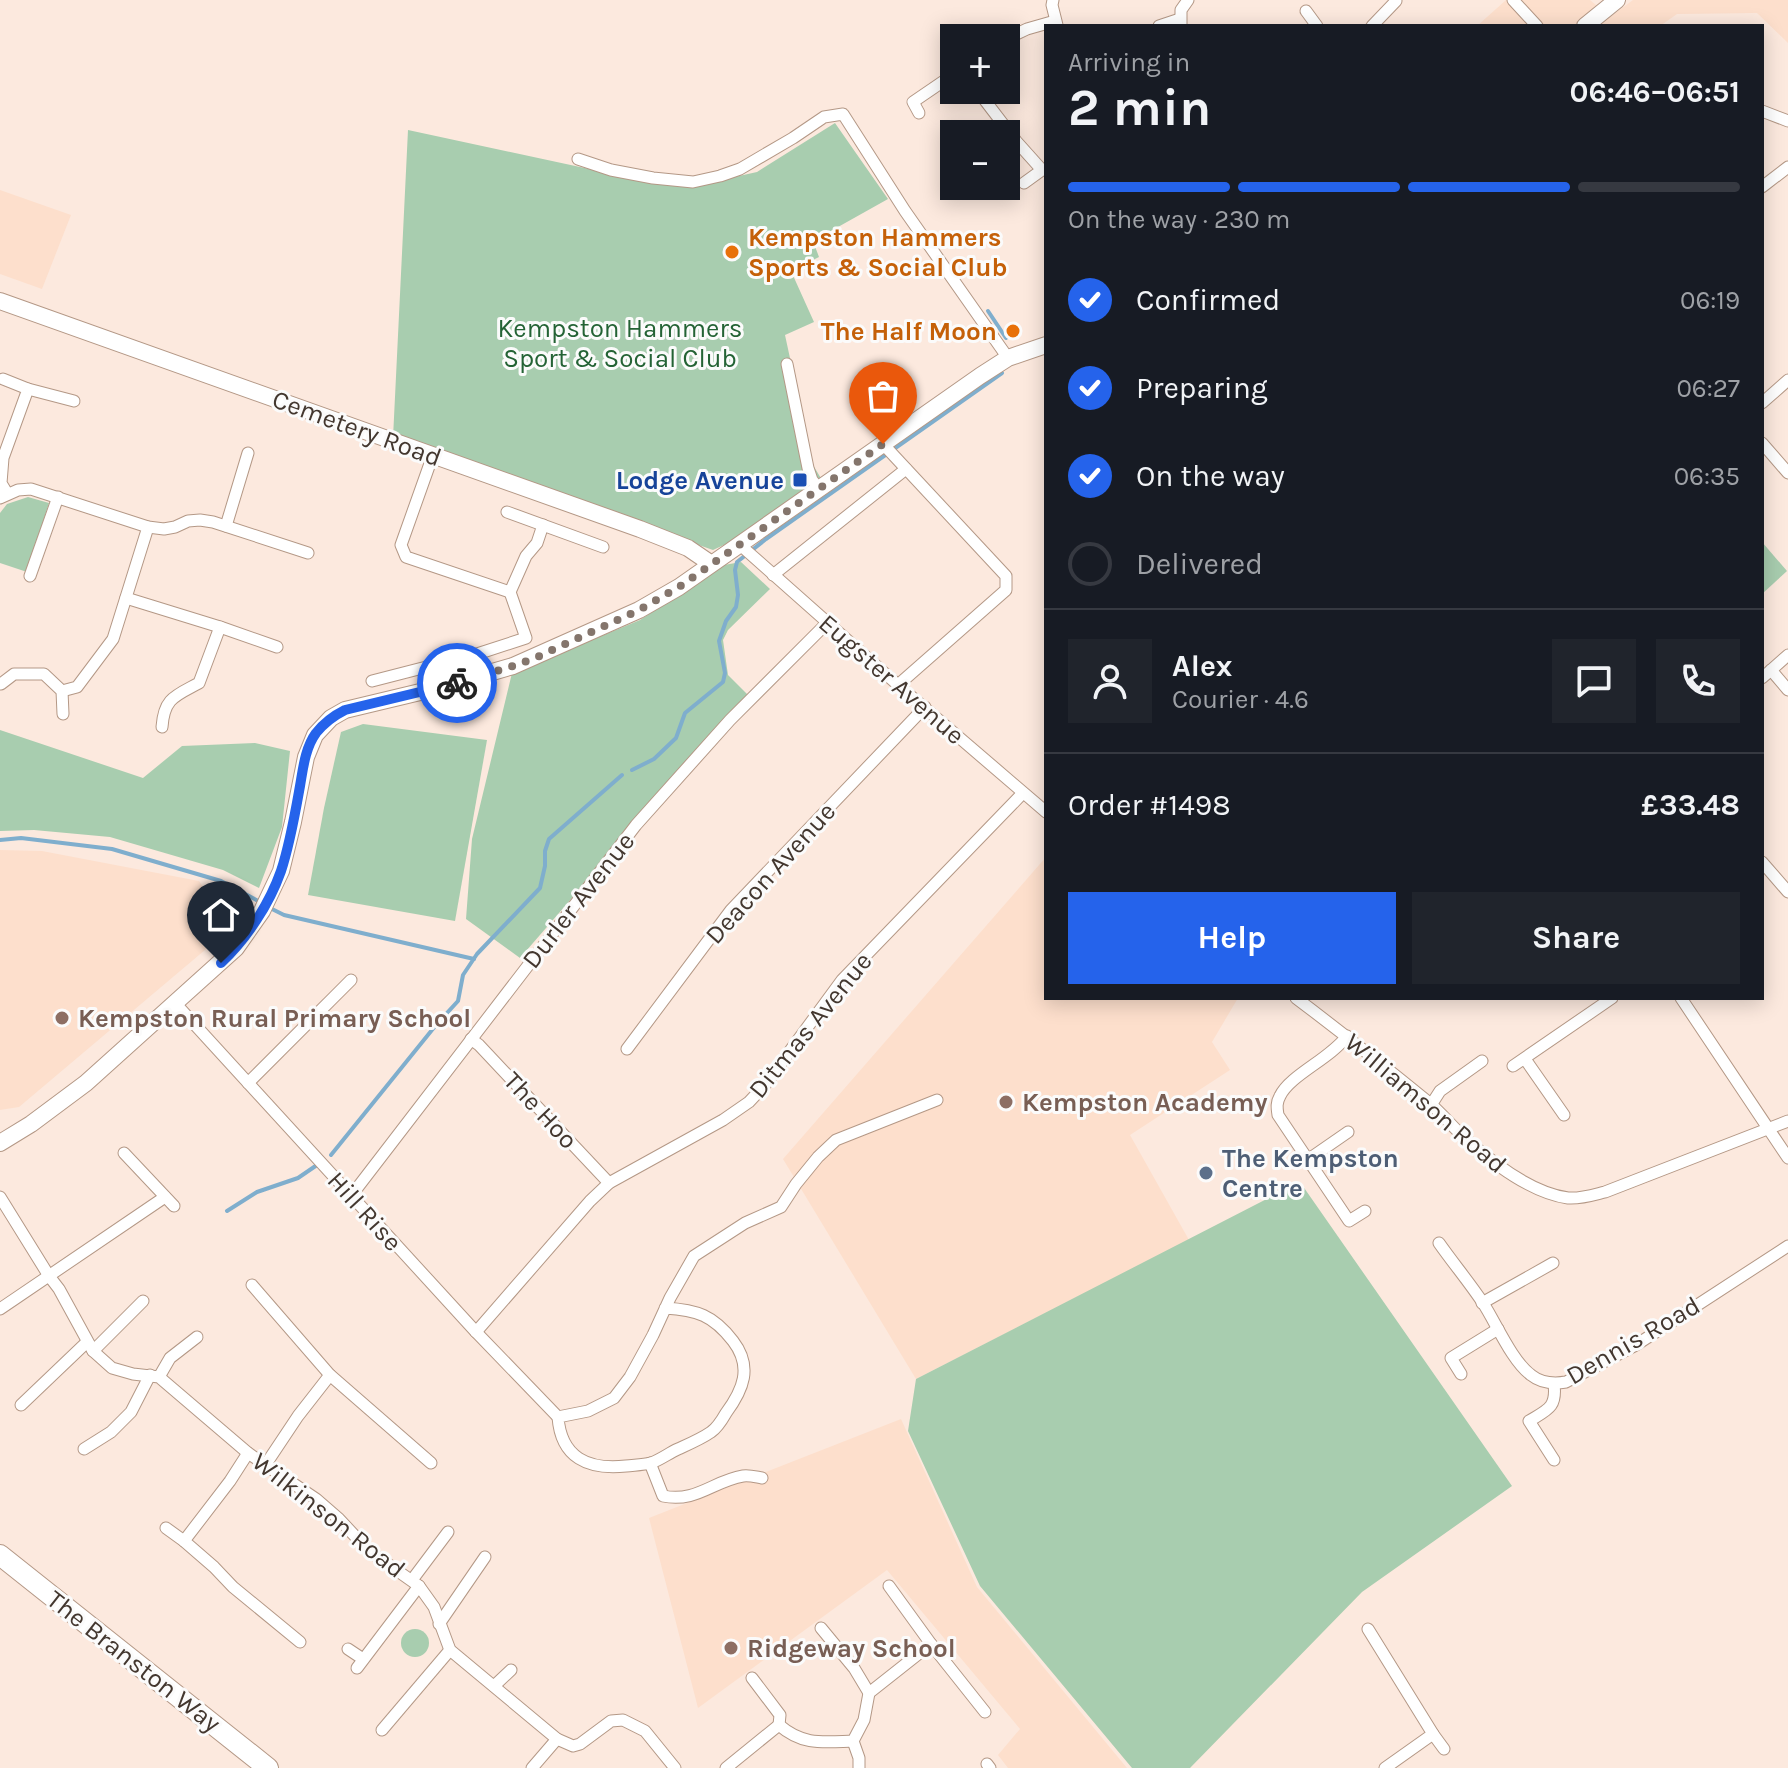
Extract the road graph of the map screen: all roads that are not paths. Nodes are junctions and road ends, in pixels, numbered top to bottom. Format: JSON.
{"nodes":[{"id":1,"x":1053,"y":0,"type":"edge"},
{"id":2,"x":1188,"y":0,"type":"edge"},
{"id":3,"x":1395,"y":0,"type":"edge"},
{"id":4,"x":1513,"y":0,"type":"edge"},
{"id":5,"x":1306,"y":11,"type":"dead end"},
{"id":6,"x":1056,"y":23,"type":"edge"},
{"id":7,"x":1180,"y":23,"type":"edge"},
{"id":8,"x":1316,"y":24,"type":"edge"},
{"id":9,"x":1374,"y":24,"type":"edge"},
{"id":10,"x":1535,"y":24,"type":"edge"},
{"id":11,"x":1044,"y":25,"type":"edge"},
{"id":12,"x":1020,"y":32,"type":"edge"},
{"id":13,"x":940,"y":84,"type":"edge"},
{"id":14,"x":988,"y":104,"type":"edge"},
{"id":15,"x":1764,"y":112,"type":"edge"},
{"id":16,"x":919,"y":113,"type":"dead end"},
{"id":17,"x":1788,"y":121,"type":"edge"},
{"id":18,"x":578,"y":159,"type":"dead end"},
{"id":19,"x":1044,"y":168,"type":"edge"},
{"id":20,"x":1785,"y":173,"type":"edge"},
{"id":21,"x":1024,"y":183,"type":"dead end"},
{"id":22,"x":1764,"y":186,"type":"edge"},
{"id":23,"x":0,"y":301,"type":"edge"},
{"id":24,"x":1044,"y":346,"type":"edge"},
{"id":25,"x":1008,"y":358,"type":"junction"},
{"id":26,"x":787,"y":364,"type":"dead end"},
{"id":27,"x":3,"y":379,"type":"dead end"},
{"id":28,"x":1788,"y":380,"type":"edge"},
{"id":29,"x":28,"y":389,"type":"junction"},
{"id":30,"x":74,"y":401,"type":"dead end"},
{"id":31,"x":1764,"y":401,"type":"edge"},
{"id":32,"x":1764,"y":445,"type":"edge"},
{"id":33,"x":888,"y":449,"type":"junction"},
{"id":34,"x":248,"y":453,"type":"dead end"},
{"id":35,"x":433,"y":455,"type":"junction"},
{"id":36,"x":2,"y":458,"type":"edge"},
{"id":37,"x":906,"y":469,"type":"junction"},
{"id":38,"x":1788,"y":473,"type":"edge"},
{"id":39,"x":819,"y":489,"type":"junction"},
{"id":40,"x":3,"y":496,"type":"edge"},
{"id":41,"x":58,"y":497,"type":"junction"},
{"id":42,"x":507,"y":512,"type":"dead end"},
{"id":43,"x":543,"y":525,"type":"junction"},
{"id":44,"x":226,"y":526,"type":"junction"},
{"id":45,"x":148,"y":527,"type":"junction"},
{"id":46,"x":603,"y":547,"type":"dead end"},
{"id":47,"x":746,"y":550,"type":"junction"},
{"id":48,"x":308,"y":553,"type":"dead end"},
{"id":49,"x":717,"y":559,"type":"junction"},
{"id":50,"x":773,"y":575,"type":"junction"},
{"id":51,"x":30,"y":576,"type":"dead end"},
{"id":52,"x":510,"y":592,"type":"junction"},
{"id":53,"x":126,"y":598,"type":"junction"},
{"id":54,"x":827,"y":623,"type":"junction"},
{"id":55,"x":220,"y":627,"type":"junction"},
{"id":56,"x":277,"y":647,"type":"dead end"},
{"id":57,"x":1788,"y":655,"type":"edge"},
{"id":58,"x":1766,"y":674,"type":"edge"},
{"id":59,"x":372,"y":681,"type":"dead end"},
{"id":60,"x":1,"y":684,"type":"edge"},
{"id":61,"x":898,"y":685,"type":"junction"},
{"id":62,"x":1788,"y":690,"type":"edge"},
{"id":63,"x":62,"y":691,"type":"junction"},
{"id":64,"x":925,"y":707,"type":"junction"},
{"id":65,"x":63,"y":714,"type":"dead end"},
{"id":66,"x":162,"y":727,"type":"dead end"},
{"id":67,"x":1023,"y":793,"type":"junction"},
{"id":68,"x":1044,"y":810,"type":"edge"},
{"id":69,"x":1764,"y":864,"type":"edge"},
{"id":70,"x":1788,"y":892,"type":"edge"},
{"id":71,"x":351,"y":980,"type":"dead end"},
{"id":72,"x":1299,"y":1000,"type":"edge"},
{"id":73,"x":1609,"y":1000,"type":"edge"},
{"id":74,"x":1682,"y":1000,"type":"edge"},
{"id":75,"x":175,"y":1003,"type":"junction"},
{"id":76,"x":1347,"y":1036,"type":"junction"},
{"id":77,"x":471,"y":1039,"type":"junction"},
{"id":78,"x":627,"y":1049,"type":"dead end"},
{"id":79,"x":1525,"y":1059,"type":"junction"},
{"id":80,"x":1482,"y":1061,"type":"dead end"},
{"id":81,"x":1513,"y":1066,"type":"dead end"},
{"id":82,"x":248,"y":1083,"type":"junction"},
{"id":83,"x":937,"y":1100,"type":"dead end"},
{"id":84,"x":1431,"y":1105,"type":"junction"},
{"id":85,"x":1564,"y":1115,"type":"dead end"},
{"id":86,"x":1788,"y":1121,"type":"edge"},
{"id":87,"x":1767,"y":1129,"type":"junction"},
{"id":88,"x":1348,"y":1132,"type":"dead end"},
{"id":89,"x":0,"y":1143,"type":"edge"},
{"id":90,"x":124,"y":1153,"type":"dead end"},
{"id":91,"x":1788,"y":1158,"type":"edge"},
{"id":92,"x":1309,"y":1159,"type":"junction"},
{"id":93,"x":609,"y":1183,"type":"junction"},
{"id":94,"x":351,"y":1196,"type":"junction"},
{"id":95,"x":0,"y":1197,"type":"edge"},
{"id":96,"x":165,"y":1197,"type":"junction"},
{"id":97,"x":174,"y":1206,"type":"dead end"},
{"id":98,"x":1365,"y":1211,"type":"dead end"},
{"id":99,"x":1439,"y":1243,"type":"dead end"},
{"id":100,"x":1788,"y":1246,"type":"edge"},
{"id":101,"x":1553,"y":1263,"type":"dead end"},
{"id":102,"x":49,"y":1276,"type":"junction"},
{"id":103,"x":252,"y":1285,"type":"dead end"},
{"id":104,"x":143,"y":1301,"type":"dead end"},
{"id":105,"x":1482,"y":1303,"type":"junction"},
{"id":106,"x":665,"y":1308,"type":"junction"},
{"id":107,"x":0,"y":1309,"type":"edge"},
{"id":108,"x":1498,"y":1329,"type":"junction"},
{"id":109,"x":476,"y":1332,"type":"junction"},
{"id":110,"x":197,"y":1337,"type":"dead end"},
{"id":111,"x":90,"y":1346,"type":"junction"},
{"id":112,"x":1461,"y":1374,"type":"dead end"},
{"id":113,"x":330,"y":1375,"type":"junction"},
{"id":114,"x":154,"y":1376,"type":"junction"},
{"id":115,"x":1554,"y":1384,"type":"junction"},
{"id":116,"x":21,"y":1405,"type":"dead end"},
{"id":117,"x":558,"y":1417,"type":"junction"},
{"id":118,"x":84,"y":1449,"type":"dead end"},
{"id":119,"x":248,"y":1453,"type":"junction"},
{"id":120,"x":1554,"y":1460,"type":"dead end"},
{"id":121,"x":431,"y":1463,"type":"dead end"},
{"id":122,"x":650,"y":1463,"type":"junction"},
{"id":123,"x":266,"y":1464,"type":"junction"},
{"id":124,"x":762,"y":1478,"type":"dead end"},
{"id":125,"x":166,"y":1528,"type":"dead end"},
{"id":126,"x":448,"y":1532,"type":"dead end"},
{"id":127,"x":184,"y":1541,"type":"junction"},
{"id":128,"x":0,"y":1555,"type":"edge"},
{"id":129,"x":485,"y":1557,"type":"dead end"},
{"id":130,"x":416,"y":1583,"type":"junction"},
{"id":131,"x":889,"y":1586,"type":"dead end"},
{"id":132,"x":439,"y":1624,"type":"junction"},
{"id":133,"x":821,"y":1628,"type":"dead end"},
{"id":134,"x":1368,"y":1629,"type":"dead end"},
{"id":135,"x":300,"y":1642,"type":"dead end"},
{"id":136,"x":931,"y":1644,"type":"junction"},
{"id":137,"x":348,"y":1649,"type":"dead end"},
{"id":138,"x":450,"y":1650,"type":"junction"},
{"id":139,"x":511,"y":1670,"type":"dead end"},
{"id":140,"x":752,"y":1678,"type":"dead end"},
{"id":141,"x":494,"y":1686,"type":"junction"},
{"id":142,"x":869,"y":1693,"type":"junction"},
{"id":143,"x":985,"y":1712,"type":"dead end"},
{"id":144,"x":779,"y":1725,"type":"junction"},
{"id":145,"x":382,"y":1730,"type":"dead end"},
{"id":146,"x":1433,"y":1734,"type":"junction"},
{"id":147,"x":557,"y":1739,"type":"junction"},
{"id":148,"x":853,"y":1741,"type":"junction"},
{"id":149,"x":1444,"y":1749,"type":"dead end"},
{"id":150,"x":268,"y":1768,"type":"edge"},
{"id":151,"x":532,"y":1768,"type":"edge"},
{"id":152,"x":675,"y":1768,"type":"edge"},
{"id":153,"x":726,"y":1768,"type":"edge"},
{"id":154,"x":859,"y":1768,"type":"edge"},
{"id":155,"x":1385,"y":1768,"type":"edge"}],
"edges":[{"from":1,"to":6,"type":"street"},
{"from":2,"to":7,"type":"street"},
{"from":3,"to":9,"type":"street"},
{"from":4,"to":10,"type":"street"},
{"from":5,"to":8,"type":"street"},
{"from":11,"to":12,"type":"street"},
{"from":13,"to":16,"type":"street"},
{"from":14,"to":19,"type":"street"},
{"from":15,"to":17,"type":"street"},
{"from":18,"to":25,"type":"street"},
{"from":19,"to":21,"type":"street"},
{"from":20,"to":22,"type":"street"},
{"from":23,"to":35,"type":"main road","name":"Cemetery Road"},
{"from":24,"to":25,"type":"main road"},
{"from":25,"to":33,"type":"main road"},
{"from":26,"to":39,"type":"street"},
{"from":27,"to":29,"type":"street"},
{"from":28,"to":31,"type":"street"},
{"from":29,"to":30,"type":"street"},
{"from":29,"to":36,"type":"street"},
{"from":32,"to":38,"type":"street"},
{"from":33,"to":37,"type":"street"},
{"from":33,"to":39,"type":"main road"},
{"from":34,"to":44,"type":"street"},
{"from":35,"to":49,"type":"main road","name":"Cemetery Road"},
{"from":35,"to":52,"type":"street"},
{"from":36,"to":40,"type":"street"},
{"from":37,"to":50,"type":"street"},
{"from":37,"to":61,"type":"street"},
{"from":39,"to":47,"type":"main road"},
{"from":40,"to":41,"type":"street"},
{"from":41,"to":45,"type":"street"},
{"from":41,"to":51,"type":"street"},
{"from":42,"to":43,"type":"street"},
{"from":43,"to":46,"type":"street"},
{"from":43,"to":52,"type":"street"},
{"from":44,"to":45,"type":"street"},
{"from":44,"to":48,"type":"street"},
{"from":45,"to":53,"type":"street"},
{"from":47,"to":49,"type":"main road"},
{"from":47,"to":50,"type":"street","name":"Eugster Avenue"},
{"from":49,"to":75,"type":"main road"},
{"from":50,"to":54,"type":"street","name":"Eugster Avenue"},
{"from":52,"to":59,"type":"street"},
{"from":53,"to":55,"type":"street"},
{"from":53,"to":63,"type":"street"},
{"from":54,"to":61,"type":"street","name":"Eugster Avenue"},
{"from":54,"to":77,"type":"street","name":"Durler Avenue"},
{"from":55,"to":56,"type":"street"},
{"from":55,"to":66,"type":"street"},
{"from":57,"to":58,"type":"street"},
{"from":58,"to":62,"type":"street"},
{"from":60,"to":63,"type":"street"},
{"from":61,"to":64,"type":"street","name":"Eugster Avenue"},
{"from":63,"to":65,"type":"street"},
{"from":64,"to":67,"type":"street","name":"Eugster Avenue"},
{"from":64,"to":78,"type":"street","name":"Deacon Avenue"},
{"from":67,"to":68,"type":"street","name":"Eugster Avenue"},
{"from":67,"to":93,"type":"street","name":"Ditmas Avenue"},
{"from":69,"to":70,"type":"street"},
{"from":71,"to":82,"type":"street"},
{"from":72,"to":76,"type":"street","name":"Williamson Road"},
{"from":73,"to":79,"type":"street"},
{"from":74,"to":87,"type":"street"},
{"from":75,"to":82,"type":"street","name":"Hill Rise"},
{"from":75,"to":89,"type":"main road"},
{"from":76,"to":84,"type":"street","name":"Williamson Road"},
{"from":76,"to":92,"type":"street"},
{"from":77,"to":93,"type":"street","name":"The Hoo"},
{"from":77,"to":94,"type":"street","name":"Durler Avenue"},
{"from":79,"to":81,"type":"street"},
{"from":79,"to":85,"type":"street"},
{"from":80,"to":84,"type":"street"},
{"from":82,"to":94,"type":"street","name":"Hill Rise"},
{"from":83,"to":106,"type":"street"},
{"from":84,"to":87,"type":"street","name":"Williamson Road"},
{"from":86,"to":87,"type":"street","name":"Williamson Road"},
{"from":87,"to":91,"type":"street"},
{"from":88,"to":92,"type":"street"},
{"from":90,"to":96,"type":"street"},
{"from":92,"to":98,"type":"street"},
{"from":93,"to":109,"type":"street","name":"Ditmas Avenue"},
{"from":94,"to":109,"type":"street","name":"Hill Rise"},
{"from":95,"to":102,"type":"street","name":"Wilkinson Road"},
{"from":96,"to":97,"type":"street"},
{"from":96,"to":102,"type":"street"},
{"from":99,"to":105,"type":"street","name":"Dennis Road"},
{"from":100,"to":115,"type":"street","name":"Dennis Road"},
{"from":101,"to":105,"type":"street"},
{"from":102,"to":107,"type":"street"},
{"from":102,"to":111,"type":"street","name":"Wilkinson Road"},
{"from":103,"to":113,"type":"street"},
{"from":104,"to":111,"type":"street"},
{"from":105,"to":108,"type":"street","name":"Dennis Road"},
{"from":106,"to":117,"type":"street"},
{"from":106,"to":122,"type":"street"},
{"from":108,"to":112,"type":"street"},
{"from":108,"to":115,"type":"street","name":"Dennis Road"},
{"from":109,"to":117,"type":"street","name":"Hill Rise"},
{"from":110,"to":114,"type":"street"},
{"from":111,"to":114,"type":"street","name":"Wilkinson Road"},
{"from":111,"to":116,"type":"street"},
{"from":113,"to":121,"type":"street"},
{"from":113,"to":123,"type":"street"},
{"from":114,"to":118,"type":"street"},
{"from":114,"to":119,"type":"street","name":"Wilkinson Road"},
{"from":115,"to":120,"type":"street"},
{"from":117,"to":122,"type":"street"},
{"from":119,"to":123,"type":"street","name":"Wilkinson Road"},
{"from":119,"to":127,"type":"street"},
{"from":122,"to":124,"type":"street"},
{"from":123,"to":130,"type":"street","name":"Wilkinson Road"},
{"from":125,"to":127,"type":"street"},
{"from":126,"to":130,"type":"street"},
{"from":127,"to":135,"type":"street"},
{"from":128,"to":150,"type":"highway","name":"The Branston Way"},
{"from":129,"to":132,"type":"street"},
{"from":130,"to":132,"type":"street","name":"Wilkinson Road"},
{"from":130,"to":137,"type":"street"},
{"from":131,"to":136,"type":"street"},
{"from":132,"to":138,"type":"street","name":"Wilkinson Road"},
{"from":133,"to":142,"type":"street"},
{"from":134,"to":146,"type":"street"},
{"from":136,"to":142,"type":"street"},
{"from":136,"to":143,"type":"street"},
{"from":138,"to":141,"type":"street","name":"Wilkinson Road"},
{"from":138,"to":145,"type":"street"},
{"from":139,"to":141,"type":"street"},
{"from":140,"to":144,"type":"street"},
{"from":141,"to":147,"type":"street","name":"Wilkinson Road"},
{"from":142,"to":148,"type":"street"},
{"from":144,"to":148,"type":"street"},
{"from":144,"to":153,"type":"street"},
{"from":146,"to":149,"type":"street"},
{"from":146,"to":155,"type":"street"},
{"from":147,"to":151,"type":"street"},
{"from":147,"to":152,"type":"street"},
{"from":148,"to":154,"type":"street"}]}
